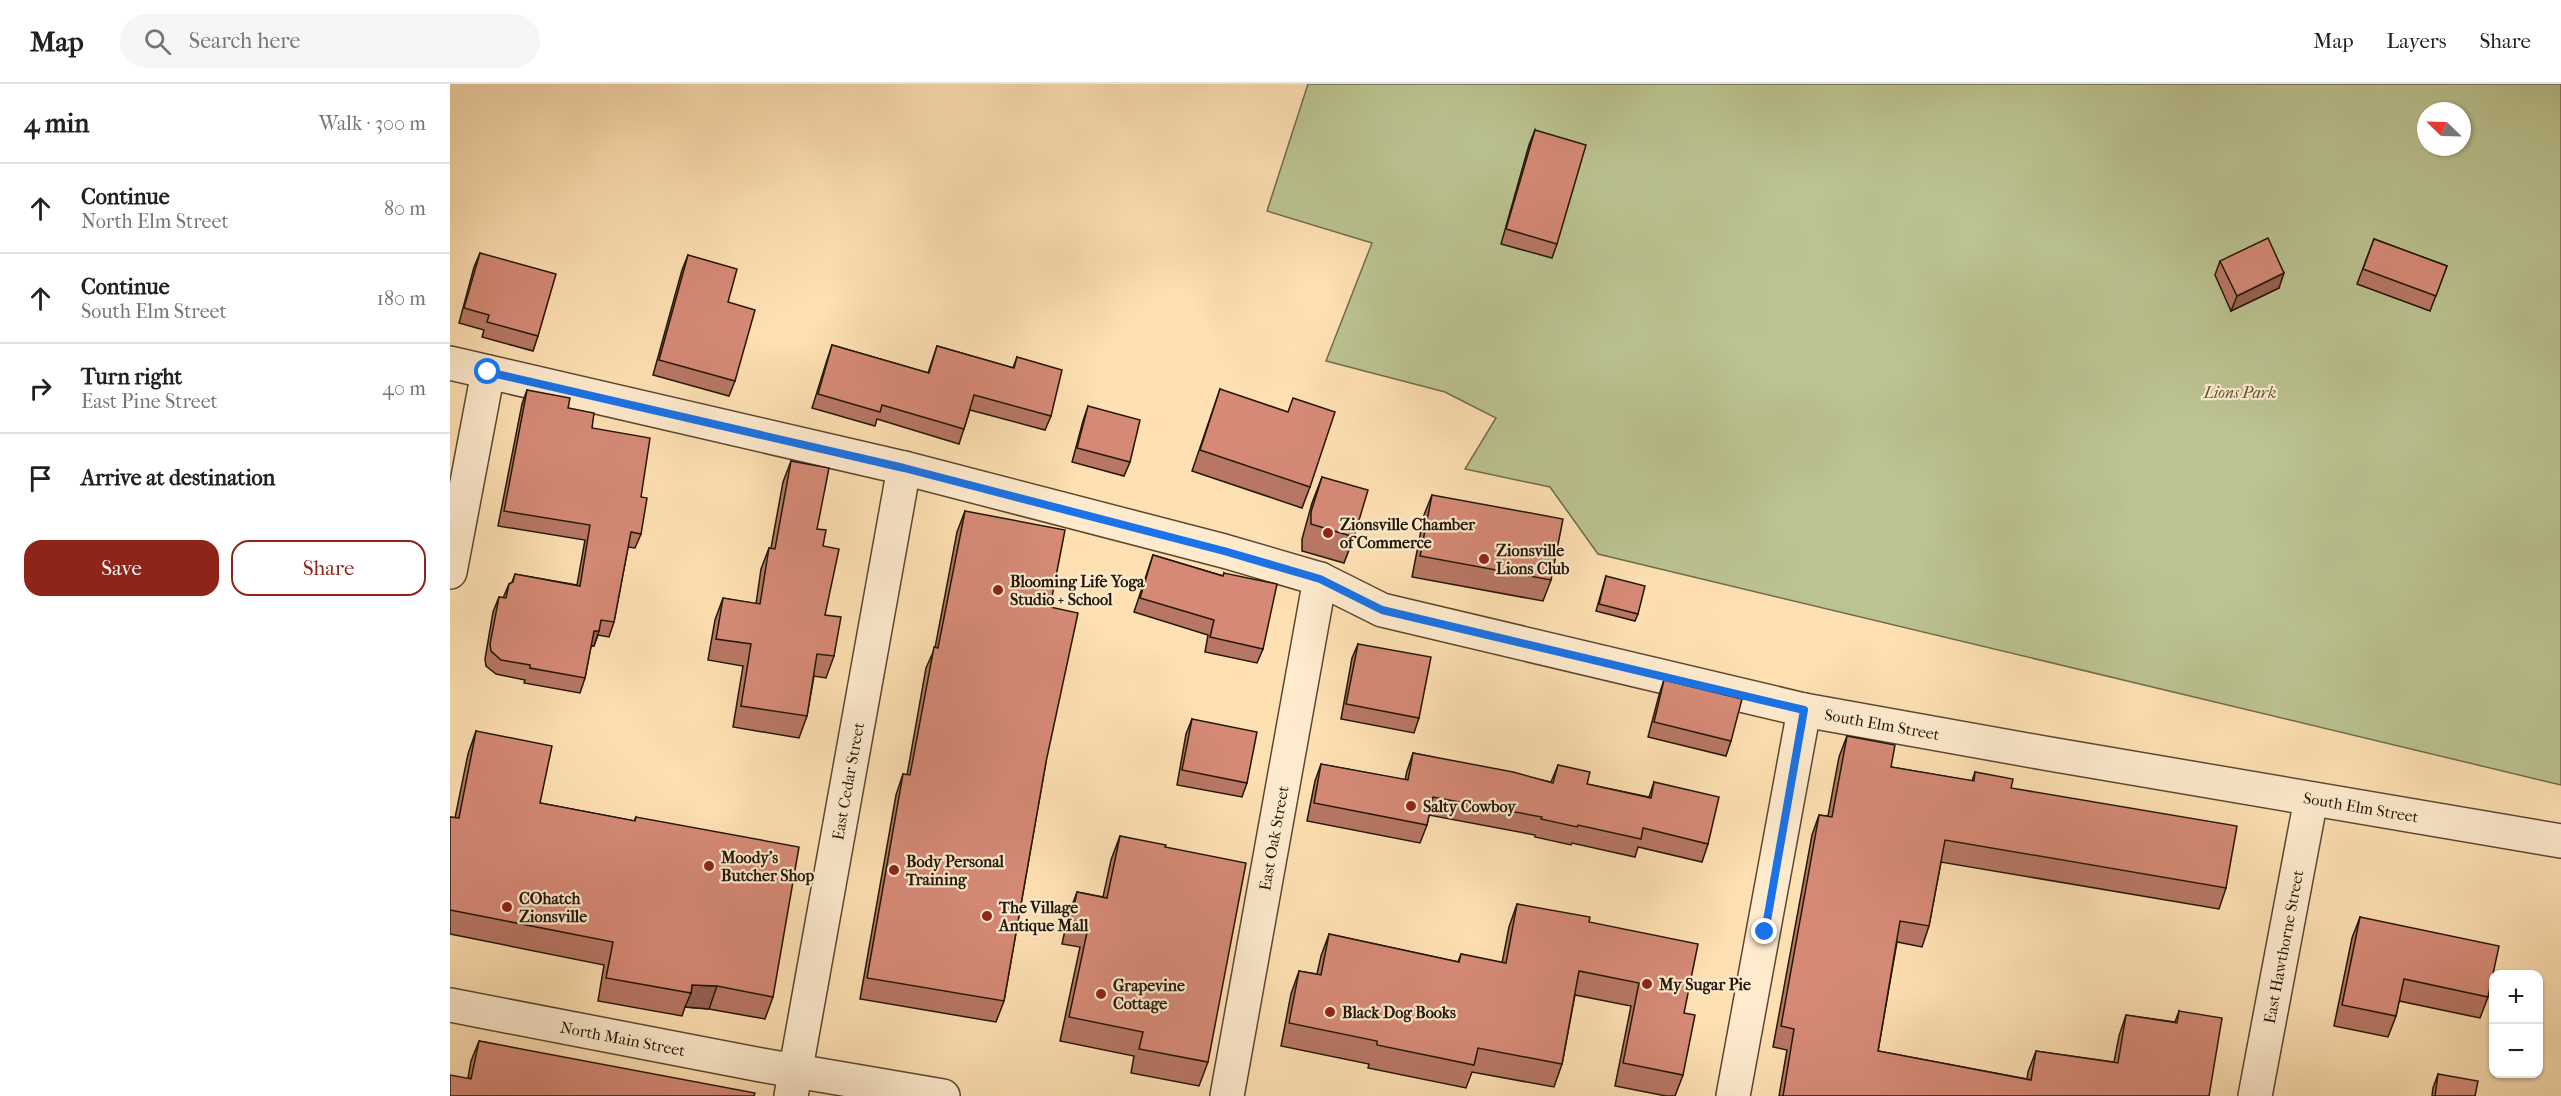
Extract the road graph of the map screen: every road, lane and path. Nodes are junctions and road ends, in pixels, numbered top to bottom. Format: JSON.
{"nodes":[{"id":1,"x":450,"y":363,"type":"edge"},
{"id":2,"x":488,"y":372,"type":"junction"},
{"id":3,"x":904,"y":468,"type":"junction"},
{"id":4,"x":450,"y":572,"type":"edge"},
{"id":5,"x":1320,"y":579,"type":"junction"},
{"id":6,"x":1804,"y":710,"type":"junction"},
{"id":7,"x":2311,"y":799,"type":"junction"},
{"id":8,"x":2561,"y":841,"type":"edge"},
{"id":9,"x":450,"y":1005,"type":"edge"},
{"id":10,"x":793,"y":1083,"type":"edge"},
{"id":11,"x":943,"y":1096,"type":"edge"},
{"id":12,"x":1227,"y":1096,"type":"edge"},
{"id":13,"x":1733,"y":1096,"type":"edge"},
{"id":14,"x":2255,"y":1096,"type":"edge"}],
"edges":[{"from":1,"to":2,"type":"street","name":"South Elm Street"},
{"from":2,"to":3,"type":"street","name":"South Elm Street"},
{"from":2,"to":4,"type":"street"},
{"from":3,"to":5,"type":"street","name":"South Elm Street"},
{"from":3,"to":10,"type":"street","name":"East Cedar Street"},
{"from":5,"to":6,"type":"street","name":"South Elm Street"},
{"from":5,"to":12,"type":"street","name":"East Oak Street"},
{"from":6,"to":7,"type":"street","name":"South Elm Street"},
{"from":6,"to":13,"type":"street"},
{"from":7,"to":8,"type":"street","name":"South Elm Street"},
{"from":7,"to":14,"type":"street","name":"East Hawthorne Street"},
{"from":9,"to":10,"type":"street","name":"North Main Street"},
{"from":10,"to":11,"type":"street","name":"North Main Street"}]}
